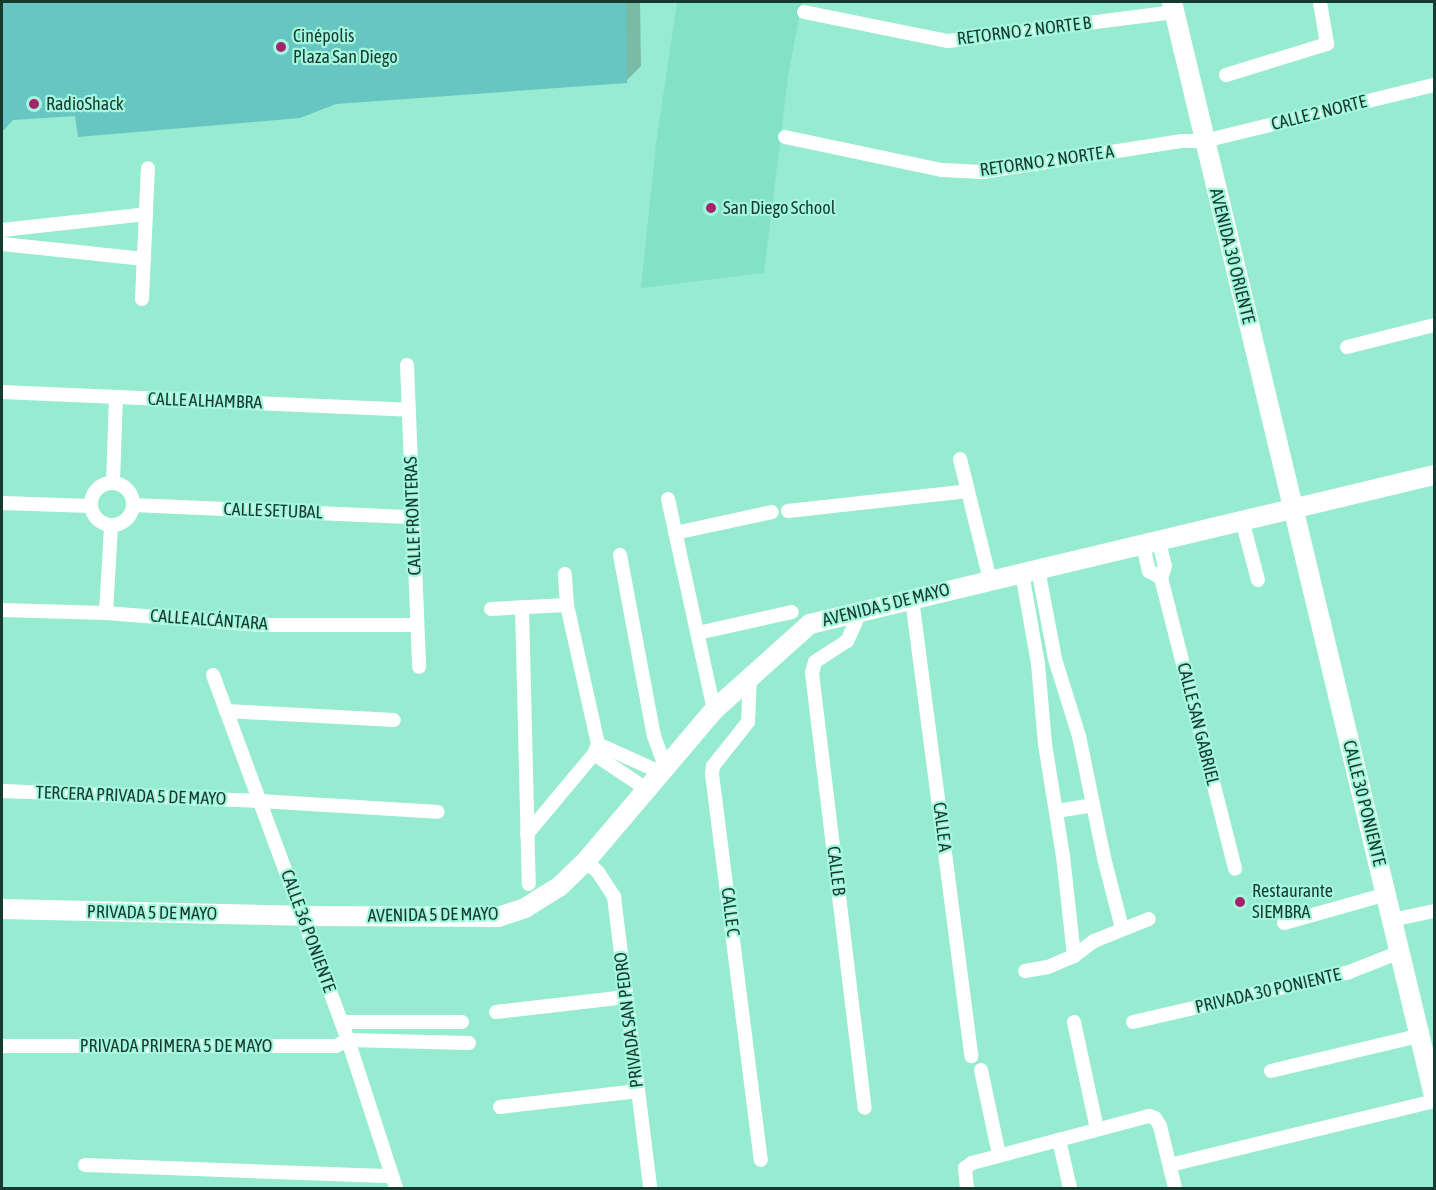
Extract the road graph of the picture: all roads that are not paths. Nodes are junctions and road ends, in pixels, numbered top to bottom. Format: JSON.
{"nodes":[{"id":1,"x":1325,"y":3,"type":"edge"},
{"id":2,"x":1173,"y":7,"type":"edge"},
{"id":3,"x":804,"y":12,"type":"dead end"},
{"id":4,"x":1226,"y":75,"type":"dead end"},
{"id":5,"x":1434,"y":85,"type":"edge"},
{"id":6,"x":785,"y":137,"type":"dead end"},
{"id":7,"x":1204,"y":141,"type":"junction"},
{"id":8,"x":148,"y":168,"type":"dead end"},
{"id":9,"x":146,"y":214,"type":"junction"},
{"id":10,"x":2,"y":230,"type":"edge"},
{"id":11,"x":2,"y":244,"type":"edge"},
{"id":12,"x":144,"y":260,"type":"junction"},
{"id":13,"x":142,"y":299,"type":"dead end"},
{"id":14,"x":1434,"y":325,"type":"edge"},
{"id":15,"x":1347,"y":347,"type":"dead end"},
{"id":16,"x":407,"y":365,"type":"dead end"},
{"id":17,"x":2,"y":392,"type":"edge"},
{"id":18,"x":116,"y":397,"type":"junction"},
{"id":19,"x":409,"y":410,"type":"junction"},
{"id":20,"x":960,"y":459,"type":"dead end"},
{"id":21,"x":1434,"y":475,"type":"edge"},
{"id":22,"x":113,"y":482,"type":"junction"},
{"id":23,"x":968,"y":491,"type":"junction"},
{"id":24,"x":668,"y":499,"type":"dead end"},
{"id":25,"x":2,"y":503,"type":"edge"},
{"id":26,"x":133,"y":505,"type":"junction"},
{"id":27,"x":91,"y":506,"type":"junction"},
{"id":28,"x":788,"y":511,"type":"dead end"},
{"id":29,"x":1294,"y":511,"type":"junction"},
{"id":30,"x":772,"y":513,"type":"dead end"},
{"id":31,"x":413,"y":517,"type":"junction"},
{"id":32,"x":1242,"y":520,"type":"junction"},
{"id":33,"x":111,"y":526,"type":"junction"},
{"id":34,"x":675,"y":533,"type":"junction"},
{"id":35,"x":1151,"y":543,"type":"junction"},
{"id":36,"x":620,"y":555,"type":"dead end"},
{"id":37,"x":1030,"y":571,"type":"junction"},
{"id":38,"x":565,"y":574,"type":"dead end"},
{"id":39,"x":990,"y":580,"type":"junction"},
{"id":40,"x":1258,"y":580,"type":"dead end"},
{"id":41,"x":912,"y":599,"type":"junction"},
{"id":42,"x":567,"y":605,"type":"junction"},
{"id":43,"x":522,"y":608,"type":"junction"},
{"id":44,"x":491,"y":609,"type":"dead end"},
{"id":45,"x":2,"y":610,"type":"edge"},
{"id":46,"x":861,"y":610,"type":"junction"},
{"id":47,"x":792,"y":612,"type":"dead end"},
{"id":48,"x":106,"y":613,"type":"junction"},
{"id":49,"x":417,"y":625,"type":"junction"},
{"id":50,"x":698,"y":633,"type":"junction"},
{"id":51,"x":419,"y":668,"type":"dead end"},
{"id":52,"x":213,"y":675,"type":"dead end"},
{"id":53,"x":750,"y":676,"type":"junction"},
{"id":54,"x":714,"y":710,"type":"junction"},
{"id":55,"x":226,"y":711,"type":"junction"},
{"id":56,"x":394,"y":720,"type":"dead end"},
{"id":57,"x":596,"y":749,"type":"junction"},
{"id":58,"x":664,"y":771,"type":"junction"},
{"id":59,"x":648,"y":790,"type":"junction"},
{"id":60,"x":2,"y":791,"type":"edge"},
{"id":61,"x":260,"y":801,"type":"junction"},
{"id":62,"x":1093,"y":805,"type":"junction"},
{"id":63,"x":1056,"y":811,"type":"junction"},
{"id":64,"x":438,"y":812,"type":"dead end"},
{"id":65,"x":527,"y":834,"type":"junction"},
{"id":66,"x":586,"y":861,"type":"junction"},
{"id":67,"x":1235,"y":869,"type":"dead end"},
{"id":68,"x":529,"y":884,"type":"dead end"},
{"id":69,"x":1387,"y":894,"type":"junction"},
{"id":70,"x":2,"y":909,"type":"edge"},
{"id":71,"x":1434,"y":911,"type":"edge"},
{"id":72,"x":302,"y":916,"type":"junction"},
{"id":73,"x":1149,"y":919,"type":"dead end"},
{"id":74,"x":1392,"y":920,"type":"junction"},
{"id":75,"x":1284,"y":923,"type":"dead end"},
{"id":76,"x":1122,"y":928,"type":"junction"},
{"id":77,"x":1400,"y":952,"type":"junction"},
{"id":78,"x":1074,"y":956,"type":"junction"},
{"id":79,"x":1025,"y":971,"type":"dead end"},
{"id":80,"x":627,"y":997,"type":"junction"},
{"id":81,"x":496,"y":1012,"type":"dead end"},
{"id":82,"x":341,"y":1022,"type":"junction"},
{"id":83,"x":462,"y":1022,"type":"dead end"},
{"id":84,"x":1074,"y":1022,"type":"dead end"},
{"id":85,"x":1133,"y":1022,"type":"dead end"},
{"id":86,"x":1421,"y":1039,"type":"junction"},
{"id":87,"x":348,"y":1040,"type":"junction"},
{"id":88,"x":469,"y":1043,"type":"dead end"},
{"id":89,"x":2,"y":1046,"type":"edge"},
{"id":90,"x":971,"y":1056,"type":"dead end"},
{"id":91,"x":981,"y":1070,"type":"dead end"},
{"id":92,"x":1271,"y":1071,"type":"dead end"},
{"id":93,"x":638,"y":1091,"type":"junction"},
{"id":94,"x":1434,"y":1098,"type":"edge"},
{"id":95,"x":500,"y":1107,"type":"dead end"},
{"id":96,"x":865,"y":1108,"type":"dead end"},
{"id":97,"x":1097,"y":1130,"type":"junction"},
{"id":98,"x":1059,"y":1140,"type":"junction"},
{"id":99,"x":999,"y":1155,"type":"junction"},
{"id":100,"x":760,"y":1160,"type":"dead end"},
{"id":101,"x":85,"y":1165,"type":"dead end"},
{"id":102,"x":1170,"y":1165,"type":"junction"},
{"id":103,"x":394,"y":1182,"type":"edge"},
{"id":104,"x":650,"y":1188,"type":"edge"},
{"id":105,"x":967,"y":1188,"type":"edge"},
{"id":106,"x":1070,"y":1188,"type":"edge"},
{"id":107,"x":1176,"y":1188,"type":"edge"}],
"edges":[{"from":1,"to":4,"type":"street"},
{"from":2,"to":3,"type":"street","name":"RETORNO 2 NORTE B"},
{"from":2,"to":7,"type":"street","name":"AVENIDA 30 ORIENTE"},
{"from":5,"to":7,"type":"street","name":"CALLE 2 NORTE"},
{"from":6,"to":7,"type":"street","name":"RETORNO 2 NORTE A"},
{"from":7,"to":29,"type":"street","name":"AVENIDA 30 ORIENTE"},
{"from":8,"to":9,"type":"street"},
{"from":9,"to":10,"type":"street"},
{"from":9,"to":12,"type":"street"},
{"from":11,"to":12,"type":"street"},
{"from":12,"to":13,"type":"street"},
{"from":14,"to":15,"type":"street"},
{"from":16,"to":19,"type":"street","name":"CALLE FRONTERAS"},
{"from":17,"to":18,"type":"street","name":"CALLE ALHAMBRA"},
{"from":18,"to":19,"type":"street","name":"CALLE ALHAMBRA"},
{"from":18,"to":22,"type":"street"},
{"from":19,"to":31,"type":"street","name":"CALLE FRONTERAS"},
{"from":20,"to":23,"type":"street"},
{"from":21,"to":29,"type":"street","name":"AVENIDA 5 DE MAYO"},
{"from":22,"to":26,"type":"street"},
{"from":22,"to":27,"type":"street"},
{"from":23,"to":28,"type":"street"},
{"from":23,"to":39,"type":"street"},
{"from":24,"to":34,"type":"street"},
{"from":25,"to":27,"type":"street"},
{"from":26,"to":31,"type":"street","name":"CALLE SETUBAL"},
{"from":26,"to":33,"type":"street"},
{"from":27,"to":33,"type":"street"},
{"from":29,"to":32,"type":"street","name":"AVENIDA 5 DE MAYO"},
{"from":29,"to":69,"type":"street","name":"CALLE 30 PONIENTE"},
{"from":30,"to":34,"type":"street"},
{"from":31,"to":49,"type":"street","name":"CALLE FRONTERAS"},
{"from":32,"to":35,"type":"street","name":"AVENIDA 5 DE MAYO"},
{"from":32,"to":40,"type":"street"},
{"from":33,"to":48,"type":"street"},
{"from":34,"to":50,"type":"street"},
{"from":35,"to":37,"type":"street","name":"AVENIDA 5 DE MAYO"},
{"from":35,"to":67,"type":"street","name":"CALLE SAN GABRIEL"},
{"from":36,"to":58,"type":"street"},
{"from":37,"to":39,"type":"street","name":"AVENIDA 5 DE MAYO"},
{"from":37,"to":62,"type":"street"},
{"from":37,"to":63,"type":"street"},
{"from":38,"to":42,"type":"street"},
{"from":39,"to":41,"type":"street","name":"AVENIDA 5 DE MAYO"},
{"from":41,"to":46,"type":"street","name":"AVENIDA 5 DE MAYO"},
{"from":41,"to":90,"type":"street","name":"CALLE A"},
{"from":42,"to":43,"type":"street"},
{"from":42,"to":57,"type":"street"},
{"from":43,"to":44,"type":"street"},
{"from":43,"to":65,"type":"street"},
{"from":45,"to":48,"type":"street","name":"CALLE ALCÁNTARA"},
{"from":46,"to":53,"type":"street","name":"AVENIDA 5 DE MAYO"},
{"from":46,"to":96,"type":"street","name":"CALLE B"},
{"from":47,"to":50,"type":"street"},
{"from":48,"to":49,"type":"street","name":"CALLE ALCÁNTARA"},
{"from":49,"to":51,"type":"street","name":"CALLE FRONTERAS"},
{"from":50,"to":54,"type":"street"},
{"from":52,"to":55,"type":"street","name":"CALLE 36 PONIENTE"},
{"from":53,"to":54,"type":"street","name":"AVENIDA 5 DE MAYO"},
{"from":53,"to":100,"type":"street","name":"CALLE C"},
{"from":54,"to":58,"type":"street","name":"AVENIDA 5 DE MAYO"},
{"from":55,"to":56,"type":"street"},
{"from":55,"to":61,"type":"street","name":"CALLE 36 PONIENTE"},
{"from":57,"to":58,"type":"street"},
{"from":57,"to":59,"type":"street"},
{"from":57,"to":65,"type":"street"},
{"from":58,"to":59,"type":"street","name":"AVENIDA 5 DE MAYO"},
{"from":59,"to":66,"type":"street","name":"AVENIDA 5 DE MAYO"},
{"from":60,"to":61,"type":"street","name":"TERCERA PRIVADA 5 DE MAYO"},
{"from":61,"to":64,"type":"street","name":"TERCERA PRIVADA 5 DE MAYO"},
{"from":61,"to":72,"type":"street","name":"CALLE 36 PONIENTE"},
{"from":62,"to":63,"type":"street"},
{"from":62,"to":76,"type":"street"},
{"from":63,"to":78,"type":"street"},
{"from":65,"to":68,"type":"street"},
{"from":66,"to":72,"type":"street","name":"AVENIDA 5 DE MAYO"},
{"from":66,"to":80,"type":"street","name":"PRIVADA SAN PEDRO"},
{"from":69,"to":74,"type":"street","name":"CALLE 30 PONIENTE"},
{"from":69,"to":75,"type":"street"},
{"from":70,"to":72,"type":"street","name":"PRIVADA 5 DE MAYO"},
{"from":71,"to":74,"type":"street"},
{"from":72,"to":82,"type":"street","name":"CALLE 36 PONIENTE"},
{"from":73,"to":76,"type":"street"},
{"from":74,"to":77,"type":"street","name":"CALLE 30 PONIENTE"},
{"from":76,"to":78,"type":"street"},
{"from":77,"to":85,"type":"street","name":"PRIVADA 30 PONIENTE"},
{"from":77,"to":86,"type":"street","name":"CALLE 30 PONIENTE"},
{"from":78,"to":79,"type":"street"},
{"from":80,"to":81,"type":"street"},
{"from":80,"to":93,"type":"street","name":"PRIVADA SAN PEDRO"},
{"from":82,"to":83,"type":"street"},
{"from":82,"to":87,"type":"street","name":"CALLE 36 PONIENTE"},
{"from":84,"to":97,"type":"street"},
{"from":86,"to":92,"type":"street"},
{"from":86,"to":94,"type":"street","name":"CALLE 30 PONIENTE"},
{"from":87,"to":88,"type":"street","name":"PRIVADA PRIMERA 5 DE MAYO"},
{"from":87,"to":89,"type":"street","name":"PRIVADA PRIMERA 5 DE MAYO"},
{"from":87,"to":103,"type":"street","name":"CALLE 36 PONIENTE"},
{"from":91,"to":99,"type":"street"},
{"from":93,"to":95,"type":"street"},
{"from":93,"to":104,"type":"street","name":"PRIVADA SAN PEDRO"},
{"from":94,"to":102,"type":"street"},
{"from":97,"to":98,"type":"street"},
{"from":97,"to":102,"type":"street"},
{"from":98,"to":99,"type":"street"},
{"from":98,"to":106,"type":"street"},
{"from":99,"to":105,"type":"street"},
{"from":101,"to":103,"type":"street"},
{"from":102,"to":107,"type":"street"}]}
